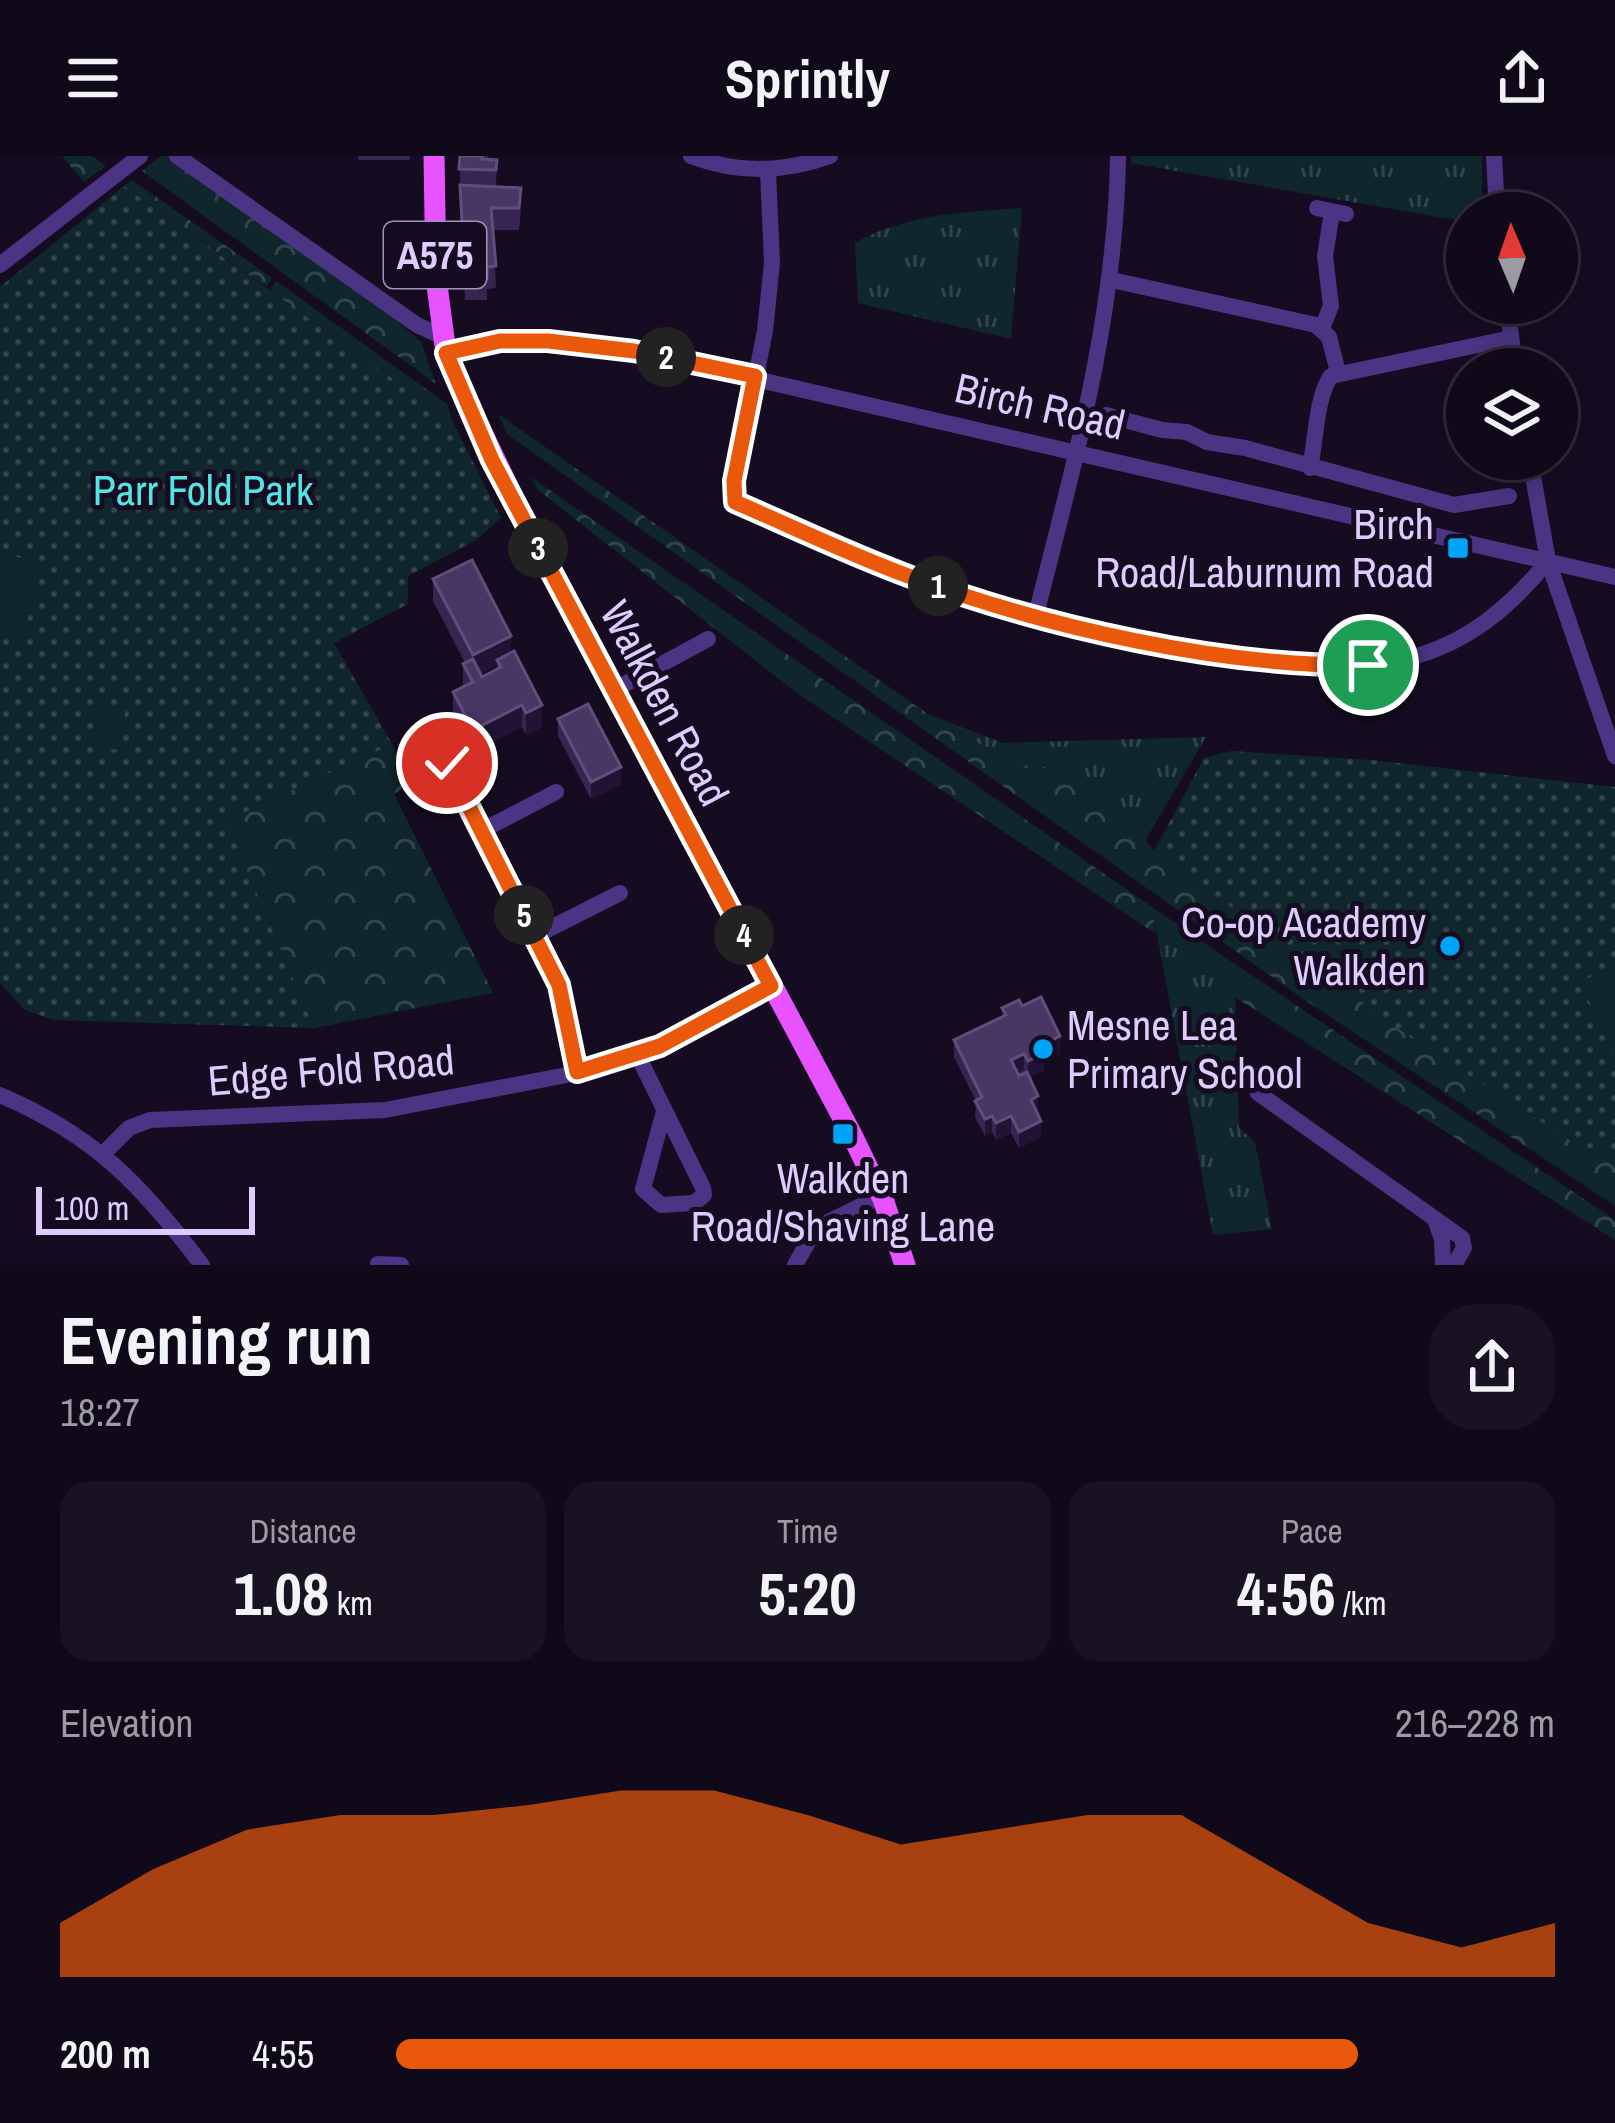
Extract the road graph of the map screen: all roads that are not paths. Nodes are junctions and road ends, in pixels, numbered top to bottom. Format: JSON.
{"nodes":[{"id":1,"x":140,"y":156,"type":"edge"},
{"id":2,"x":177,"y":156,"type":"edge"},
{"id":3,"x":434,"y":156,"type":"edge"},
{"id":4,"x":691,"y":156,"type":"edge"},
{"id":5,"x":830,"y":156,"type":"edge"},
{"id":6,"x":1118,"y":156,"type":"edge"},
{"id":7,"x":1494,"y":156,"type":"edge"},
{"id":8,"x":767,"y":170,"type":"junction"},
{"id":9,"x":1496,"y":192,"type":"edge"},
{"id":10,"x":1332,"y":211,"type":"dead end"},
{"id":11,"x":0,"y":265,"type":"edge"},
{"id":12,"x":1112,"y":280,"type":"junction"},
{"id":13,"x":1509,"y":324,"type":"edge"},
{"id":14,"x":1322,"y":328,"type":"junction"},
{"id":15,"x":1511,"y":338,"type":"junction"},
{"id":16,"x":444,"y":345,"type":"junction"},
{"id":17,"x":1512,"y":348,"type":"edge"},
{"id":18,"x":1338,"y":372,"type":"junction"},
{"id":19,"x":755,"y":376,"type":"junction"},
{"id":20,"x":1106,"y":415,"type":"dead end"},
{"id":21,"x":1077,"y":451,"type":"junction"},
{"id":22,"x":1310,"y":468,"type":"junction"},
{"id":23,"x":1534,"y":480,"type":"edge"},
{"id":24,"x":1509,"y":496,"type":"dead end"},
{"id":25,"x":1548,"y":561,"type":"junction"},
{"id":26,"x":1615,"y":577,"type":"edge"},
{"id":27,"x":1036,"y":615,"type":"junction"},
{"id":28,"x":708,"y":639,"type":"dead end"},
{"id":29,"x":614,"y":690,"type":"junction"},
{"id":30,"x":1615,"y":757,"type":"edge"},
{"id":31,"x":447,"y":763,"type":"dead end"},
{"id":32,"x":556,"y":792,"type":"dead end"},
{"id":33,"x":482,"y":831,"type":"junction"},
{"id":34,"x":620,"y":893,"type":"dead end"},
{"id":35,"x":535,"y":937,"type":"junction"},
{"id":36,"x":771,"y":986,"type":"junction"},
{"id":37,"x":638,"y":1056,"type":"junction"},
{"id":38,"x":577,"y":1072,"type":"junction"},
{"id":39,"x":0,"y":1095,"type":"edge"},
{"id":40,"x":1262,"y":1104,"type":"dead end"},
{"id":41,"x":664,"y":1111,"type":"junction"},
{"id":42,"x":103,"y":1154,"type":"junction"},
{"id":43,"x":881,"y":1196,"type":"junction"},
{"id":44,"x":1435,"y":1218,"type":"junction"},
{"id":45,"x":378,"y":1264,"type":"edge"},
{"id":46,"x":202,"y":1265,"type":"edge"},
{"id":47,"x":401,"y":1265,"type":"edge"},
{"id":48,"x":795,"y":1265,"type":"edge"},
{"id":49,"x":905,"y":1265,"type":"edge"},
{"id":50,"x":1443,"y":1265,"type":"edge"},
{"id":51,"x":1454,"y":1265,"type":"edge"}],
"edges":[{"from":1,"to":11,"type":"street"},
{"from":2,"to":16,"type":"street"},
{"from":3,"to":16,"type":"main road","name":"Walkden Road","number":"A575"},
{"from":4,"to":8,"type":"street"},
{"from":5,"to":8,"type":"street"},
{"from":6,"to":12,"type":"street"},
{"from":7,"to":9,"type":"street"},
{"from":8,"to":19,"type":"street"},
{"from":10,"to":14,"type":"street"},
{"from":12,"to":14,"type":"street"},
{"from":12,"to":21,"type":"street"},
{"from":13,"to":15,"type":"street"},
{"from":14,"to":18,"type":"street"},
{"from":15,"to":17,"type":"street"},
{"from":15,"to":18,"type":"street"},
{"from":16,"to":19,"type":"street","name":"Birch Road"},
{"from":16,"to":29,"type":"main road","name":"Walkden Road","number":"A575"},
{"from":18,"to":22,"type":"street"},
{"from":19,"to":21,"type":"street","name":"Birch Road"},
{"from":19,"to":27,"type":"street"},
{"from":20,"to":22,"type":"street"},
{"from":21,"to":25,"type":"street","name":"Birch Road"},
{"from":21,"to":27,"type":"street"},
{"from":22,"to":24,"type":"street"},
{"from":23,"to":25,"type":"street"},
{"from":25,"to":26,"type":"street","name":"Birch Road"},
{"from":25,"to":27,"type":"street"},
{"from":25,"to":30,"type":"street"},
{"from":28,"to":29,"type":"street"},
{"from":29,"to":36,"type":"main road","name":"Walkden Road","number":"A575"},
{"from":31,"to":33,"type":"street"},
{"from":32,"to":33,"type":"street"},
{"from":33,"to":35,"type":"street"},
{"from":34,"to":35,"type":"street"},
{"from":35,"to":38,"type":"street"},
{"from":36,"to":37,"type":"street","name":"Edge Fold Road"},
{"from":36,"to":43,"type":"main road","name":"Walkden Road","number":"A575"},
{"from":37,"to":38,"type":"street","name":"Edge Fold Road"},
{"from":37,"to":41,"type":"street"},
{"from":38,"to":42,"type":"street","name":"Edge Fold Road"},
{"from":39,"to":42,"type":"street"},
{"from":40,"to":44,"type":"street"},
{"from":41,"to":41,"type":"street"},
{"from":42,"to":46,"type":"street"},
{"from":43,"to":48,"type":"street"},
{"from":43,"to":49,"type":"main road","name":"Walkden Road","number":"A575"},
{"from":44,"to":50,"type":"street"},
{"from":44,"to":51,"type":"street"},
{"from":45,"to":47,"type":"street"}]}
